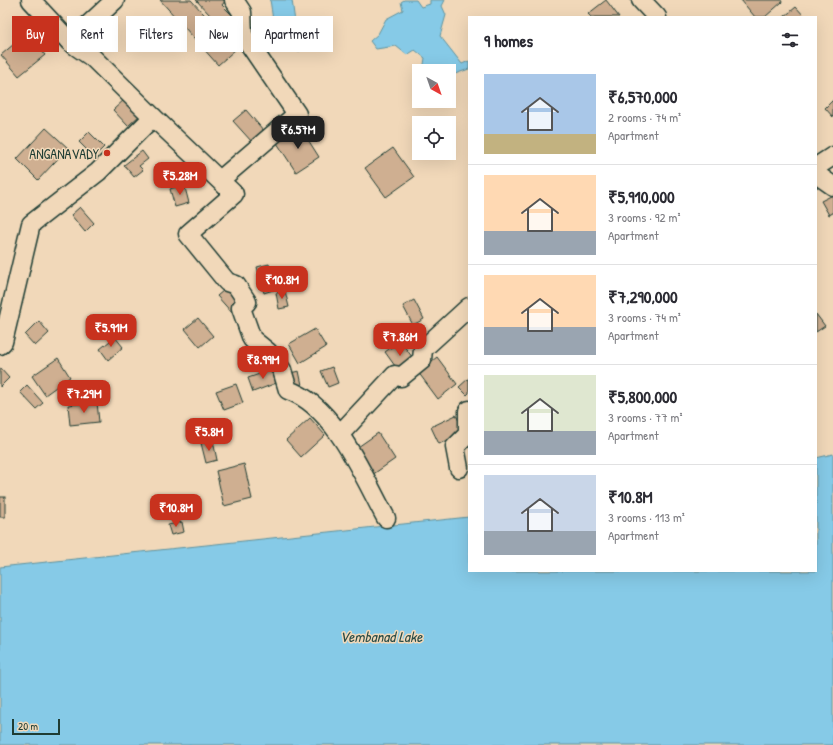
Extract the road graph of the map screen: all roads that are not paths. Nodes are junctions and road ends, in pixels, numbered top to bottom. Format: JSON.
{"nodes":[{"id":1,"x":31,"y":0,"type":"edge"},
{"id":2,"x":115,"y":0,"type":"edge"},
{"id":3,"x":234,"y":0,"type":"edge"},
{"id":4,"x":641,"y":0,"type":"edge"},
{"id":5,"x":98,"y":16,"type":"edge"},
{"id":6,"x":656,"y":16,"type":"edge"},
{"id":7,"x":67,"y":39,"type":"edge"},
{"id":8,"x":84,"y":52,"type":"edge"},
{"id":9,"x":153,"y":118,"type":"junction"},
{"id":10,"x":833,"y":156,"type":"edge"},
{"id":11,"x":817,"y":166,"type":"edge"},
{"id":12,"x":817,"y":175,"type":"edge"},
{"id":13,"x":220,"y":180,"type":"junction"},
{"id":14,"x":833,"y":186,"type":"edge"},
{"id":15,"x":468,"y":308,"type":"edge"},
{"id":16,"x":0,"y":345,"type":"edge"},
{"id":17,"x":468,"y":416,"type":"edge"},
{"id":18,"x":340,"y":434,"type":"junction"},
{"id":19,"x":468,"y":434,"type":"edge"},
{"id":20,"x":468,"y":434,"type":"edge"},
{"id":21,"x":459,"y":468,"type":"dead end"},
{"id":22,"x":386,"y":518,"type":"dead end"}],
"edges":[{"from":1,"to":7,"type":"street"},
{"from":2,"to":5,"type":"street"},
{"from":3,"to":13,"type":"street"},
{"from":4,"to":6,"type":"street"},
{"from":8,"to":9,"type":"street"},
{"from":9,"to":13,"type":"street"},
{"from":9,"to":16,"type":"street"},
{"from":10,"to":11,"type":"street"},
{"from":12,"to":14,"type":"street"},
{"from":13,"to":18,"type":"street"},
{"from":15,"to":18,"type":"street"},
{"from":17,"to":19,"type":"street"},
{"from":18,"to":22,"type":"street"},
{"from":20,"to":21,"type":"street"}]}
